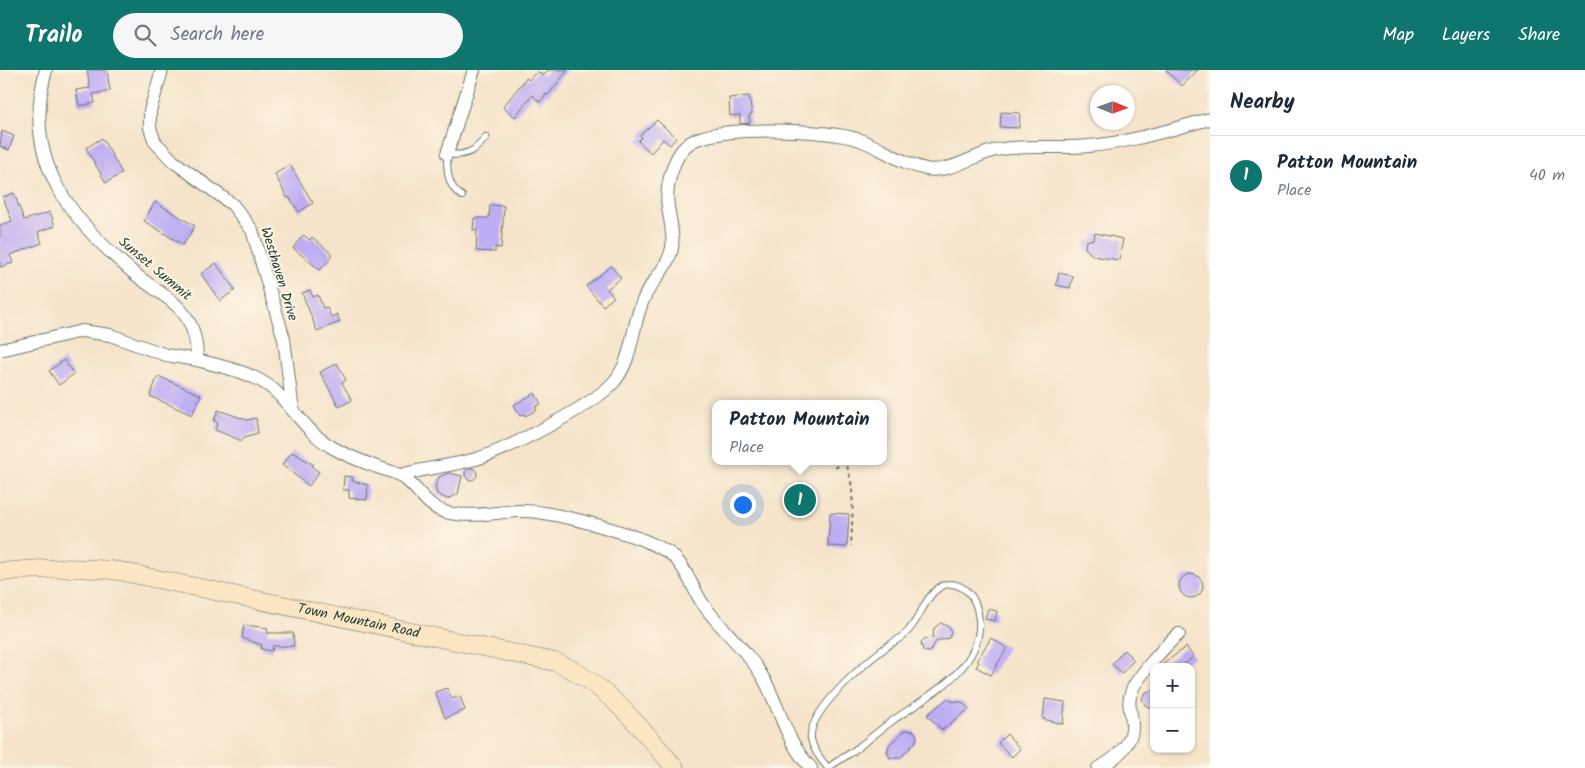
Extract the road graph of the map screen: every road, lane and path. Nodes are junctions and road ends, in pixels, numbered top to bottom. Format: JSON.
{"nodes":[{"id":1,"x":46,"y":70,"type":"edge"},
{"id":2,"x":162,"y":70,"type":"edge"},
{"id":3,"x":474,"y":70,"type":"edge"},
{"id":4,"x":1210,"y":119,"type":"edge"},
{"id":5,"x":486,"y":137,"type":"dead end"},
{"id":6,"x":447,"y":154,"type":"junction"},
{"id":7,"x":462,"y":196,"type":"dead end"},
{"id":8,"x":0,"y":350,"type":"edge"},
{"id":9,"x":197,"y":360,"type":"junction"},
{"id":10,"x":293,"y":412,"type":"junction"},
{"id":11,"x":840,"y":465,"type":"edge"},
{"id":12,"x":846,"y":465,"type":"edge"},
{"id":13,"x":835,"y":468,"type":"dead end"},
{"id":14,"x":401,"y":475,"type":"junction"},
{"id":15,"x":851,"y":546,"type":"dead end"},
{"id":16,"x":0,"y":572,"type":"edge"},
{"id":17,"x":1180,"y":634,"type":"dead end"},
{"id":18,"x":675,"y":768,"type":"edge"},
{"id":19,"x":811,"y":768,"type":"edge"},
{"id":20,"x":828,"y":768,"type":"edge"},
{"id":21,"x":1098,"y":768,"type":"edge"}],
"edges":[{"from":1,"to":9,"type":"street","name":"Sunset Summit"},
{"from":2,"to":10,"type":"street","name":"Westhaven Drive"},
{"from":3,"to":6,"type":"street"},
{"from":4,"to":14,"type":"street"},
{"from":5,"to":6,"type":"lane"},
{"from":6,"to":7,"type":"lane"},
{"from":8,"to":9,"type":"street"},
{"from":9,"to":10,"type":"street"},
{"from":10,"to":14,"type":"street"},
{"from":11,"to":13,"type":"path"},
{"from":12,"to":15,"type":"path"},
{"from":14,"to":19,"type":"street"},
{"from":16,"to":18,"type":"main road","name":"Town Mountain Road"},
{"from":17,"to":21,"type":"street"},
{"from":20,"to":20,"type":"lane"}]}
